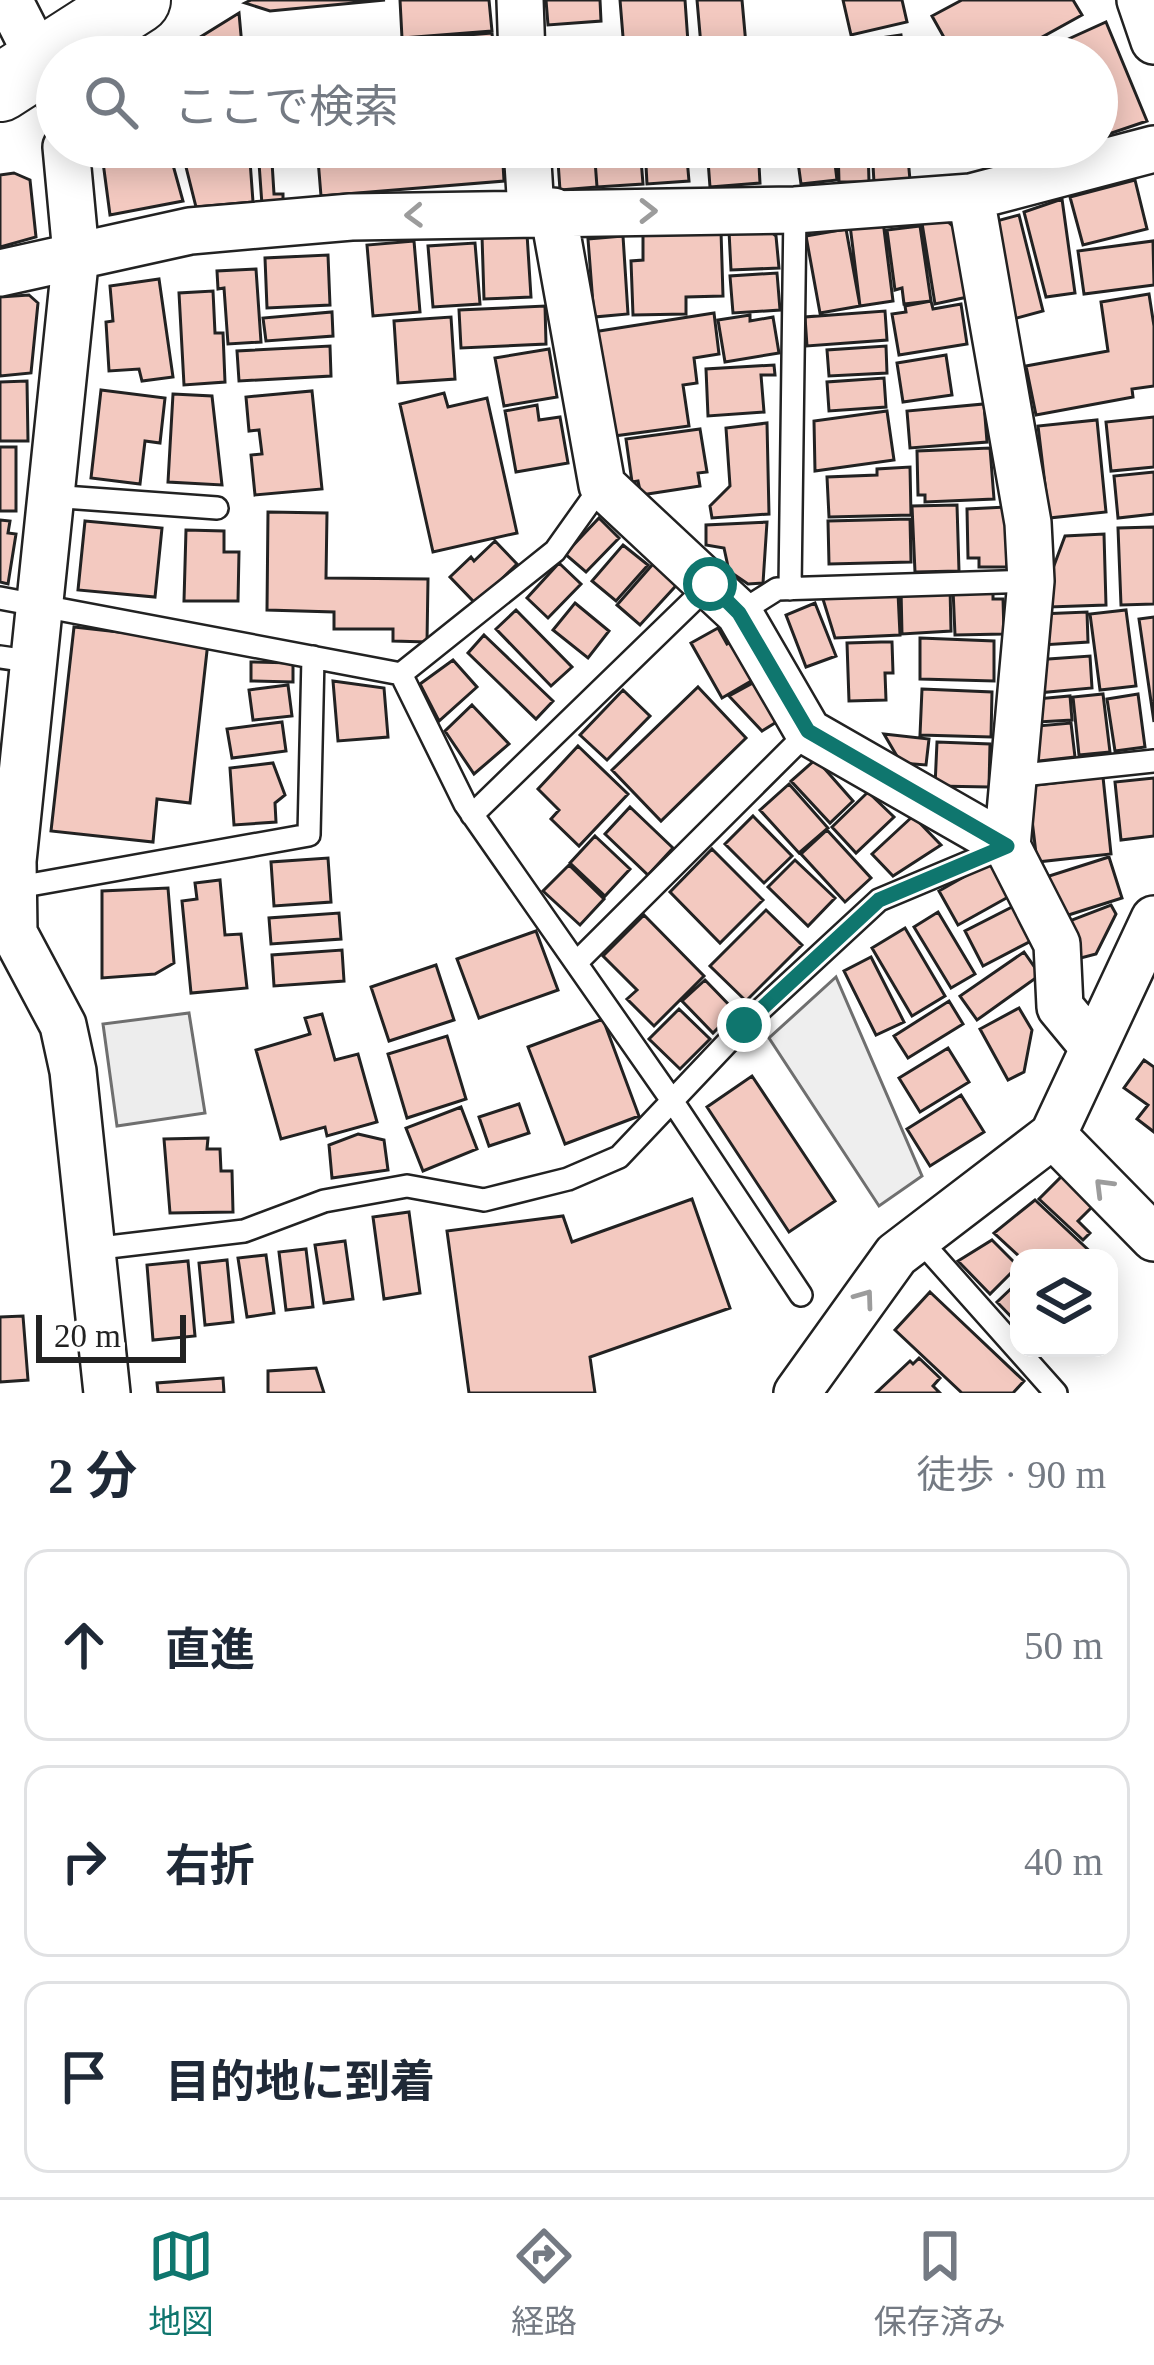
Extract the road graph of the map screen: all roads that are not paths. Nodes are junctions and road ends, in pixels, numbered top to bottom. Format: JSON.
{"nodes":[{"id":1,"x":9,"y":0,"type":"edge"},
{"id":2,"x":137,"y":0,"type":"edge"},
{"id":3,"x":520,"y":0,"type":"edge"},
{"id":4,"x":1140,"y":0,"type":"edge"},
{"id":5,"x":91,"y":36,"type":"edge"},
{"id":6,"x":521,"y":36,"type":"edge"},
{"id":7,"x":1154,"y":41,"type":"edge"},
{"id":8,"x":33,"y":81,"type":"edge"},
{"id":9,"x":1153,"y":155,"type":"edge"},
{"id":10,"x":1118,"y":163,"type":"edge"},
{"id":11,"x":68,"y":168,"type":"edge"},
{"id":12,"x":532,"y":168,"type":"edge"},
{"id":13,"x":1097,"y":168,"type":"edge"},
{"id":14,"x":971,"y":197,"type":"junction"},
{"id":15,"x":795,"y":210,"type":"junction"},
{"id":16,"x":542,"y":211,"type":"junction"},
{"id":17,"x":76,"y":254,"type":"junction"},
{"id":18,"x":0,"y":274,"type":"edge"},
{"id":19,"x":602,"y":485,"type":"junction"},
{"id":20,"x":50,"y":496,"type":"junction"},
{"id":21,"x":217,"y":508,"type":"dead end"},
{"id":22,"x":1031,"y":580,"type":"junction"},
{"id":23,"x":790,"y":589,"type":"junction"},
{"id":24,"x":725,"y":599,"type":"junction"},
{"id":25,"x":20,"y":601,"type":"edge"},
{"id":26,"x":313,"y":656,"type":"junction"},
{"id":27,"x":17,"y":659,"type":"edge"},
{"id":28,"x":401,"y":674,"type":"junction"},
{"id":29,"x":14,"y":718,"type":"edge"},
{"id":30,"x":808,"y":731,"type":"junction"},
{"id":31,"x":1154,"y":761,"type":"edge"},
{"id":32,"x":1012,"y":776,"type":"junction"},
{"id":33,"x":472,"y":814,"type":"junction"},
{"id":34,"x":1007,"y":846,"type":"junction"},
{"id":35,"x":9,"y":918,"type":"edge"},
{"id":36,"x":1154,"y":919,"type":"edge"},
{"id":37,"x":577,"y":963,"type":"junction"},
{"id":38,"x":1093,"y":1047,"type":"junction"},
{"id":39,"x":674,"y":1102,"type":"junction"},
{"id":40,"x":1053,"y":1136,"type":"junction"},
{"id":41,"x":918,"y":1238,"type":"junction"},
{"id":42,"x":1154,"y":1238,"type":"edge"},
{"id":43,"x":92,"y":1249,"type":"junction"},
{"id":44,"x":801,"y":1295,"type":"dead end"},
{"id":45,"x":1051,"y":1391,"type":"edge"},
{"id":46,"x":107,"y":1393,"type":"edge"},
{"id":47,"x":796,"y":1393,"type":"edge"}],
"edges":[{"from":1,"to":8,"type":"street"},
{"from":2,"to":5,"type":"highway"},
{"from":3,"to":6,"type":"street"},
{"from":4,"to":7,"type":"street"},
{"from":9,"to":10,"type":"street"},
{"from":11,"to":17,"type":"street"},
{"from":12,"to":16,"type":"street"},
{"from":13,"to":14,"type":"street"},
{"from":14,"to":15,"type":"street"},
{"from":14,"to":22,"type":"street"},
{"from":16,"to":15,"type":"street","one_way":true},
{"from":15,"to":23,"type":"lane"},
{"from":16,"to":17,"type":"street","one_way":true},
{"from":16,"to":19,"type":"street"},
{"from":17,"to":18,"type":"street"},
{"from":17,"to":20,"type":"street"},
{"from":19,"to":24,"type":"street"},
{"from":19,"to":28,"type":"lane"},
{"from":20,"to":21,"type":"lane"},
{"from":20,"to":25,"type":"street"},
{"from":22,"to":23,"type":"lane"},
{"from":22,"to":32,"type":"street"},
{"from":23,"to":24,"type":"lane"},
{"from":24,"to":30,"type":"street"},
{"from":24,"to":33,"type":"lane"},
{"from":25,"to":26,"type":"lane"},
{"from":25,"to":27,"type":"street"},
{"from":26,"to":28,"type":"lane"},
{"from":26,"to":35,"type":"lane"},
{"from":27,"to":29,"type":"street"},
{"from":28,"to":33,"type":"lane"},
{"from":29,"to":35,"type":"street"},
{"from":30,"to":34,"type":"street"},
{"from":30,"to":37,"type":"lane"},
{"from":31,"to":32,"type":"lane"},
{"from":32,"to":34,"type":"street"},
{"from":33,"to":37,"type":"lane"},
{"from":34,"to":38,"type":"street"},
{"from":34,"to":39,"type":"lane"},
{"from":35,"to":43,"type":"street"},
{"from":36,"to":38,"type":"street"},
{"from":37,"to":39,"type":"lane"},
{"from":38,"to":40,"type":"street"},
{"from":39,"to":43,"type":"lane"},
{"from":39,"to":44,"type":"lane"},
{"from":40,"to":41,"type":"street"},
{"from":42,"to":40,"type":"street","one_way":true},
{"from":41,"to":45,"type":"lane"},
{"from":47,"to":41,"type":"street","one_way":true},
{"from":43,"to":46,"type":"street"}]}
